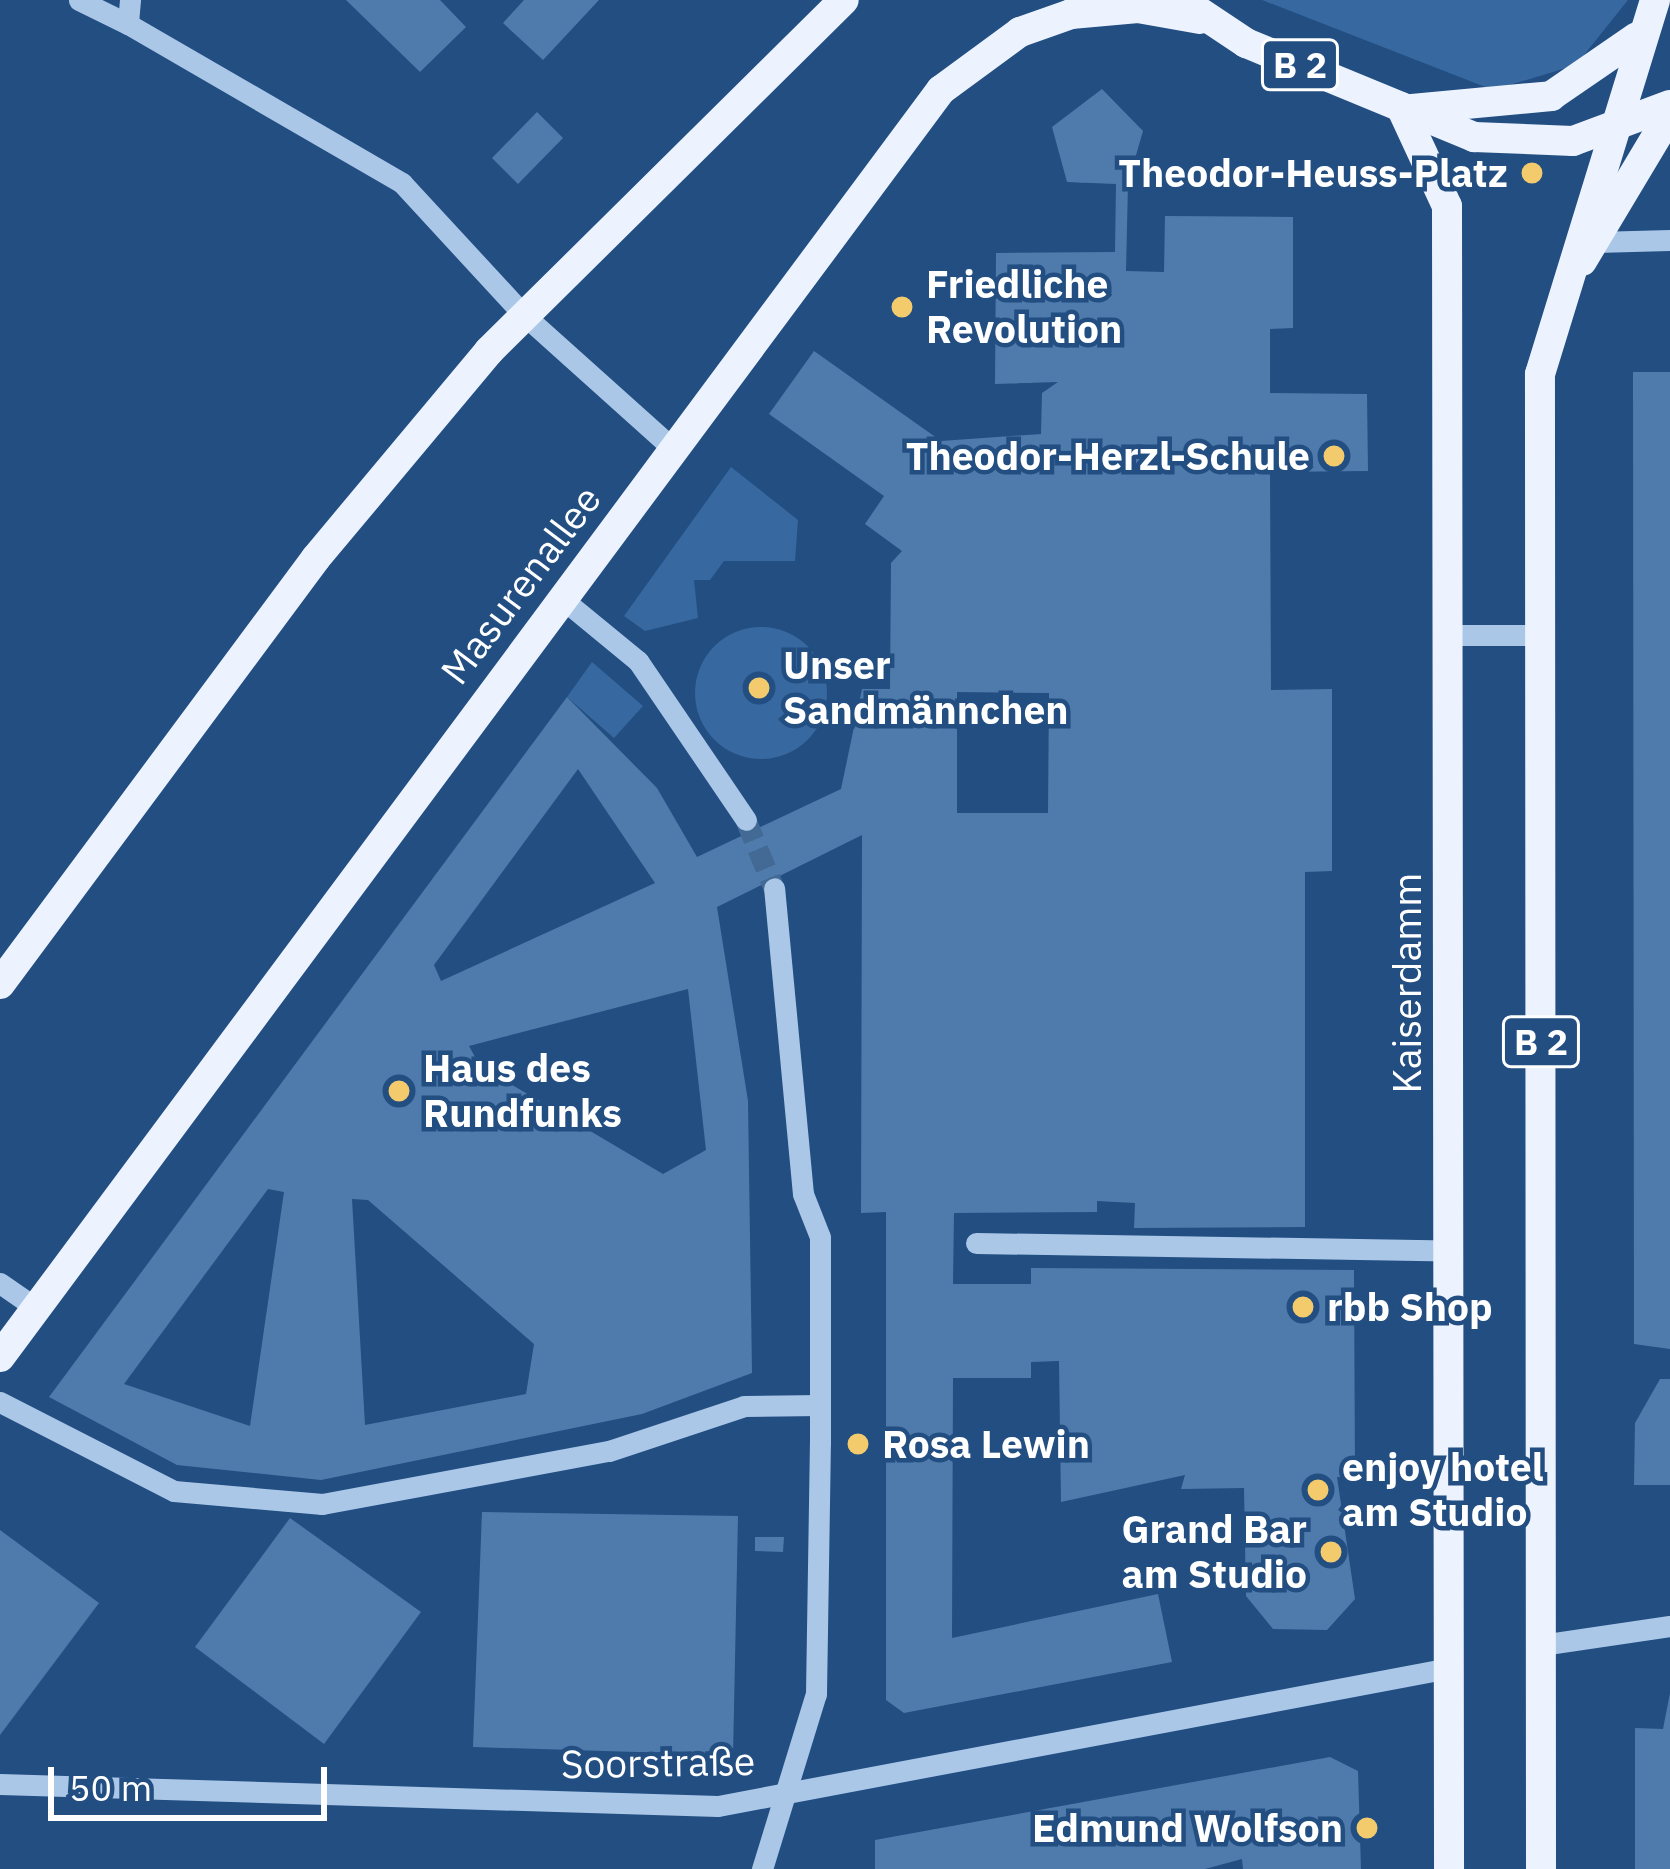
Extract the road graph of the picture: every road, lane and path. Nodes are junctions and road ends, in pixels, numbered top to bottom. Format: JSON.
{"nodes":[{"id":1,"x":79,"y":0,"type":"edge"},
{"id":2,"x":130,"y":0,"type":"edge"},
{"id":3,"x":844,"y":0,"type":"edge"},
{"id":4,"x":1654,"y":0,"type":"edge"},
{"id":5,"x":1192,"y":10,"type":"edge"},
{"id":6,"x":128,"y":24,"type":"junction"},
{"id":7,"x":1642,"y":33,"type":"junction"},
{"id":8,"x":1670,"y":105,"type":"edge"},
{"id":9,"x":1403,"y":108,"type":"junction"},
{"id":10,"x":1670,"y":114,"type":"edge"},
{"id":11,"x":1611,"y":133,"type":"junction"},
{"id":12,"x":1670,"y":240,"type":"edge"},
{"id":13,"x":1596,"y":242,"type":"junction"},
{"id":14,"x":1564,"y":286,"type":"junction"},
{"id":15,"x":524,"y":315,"type":"junction"},
{"id":16,"x":672,"y":448,"type":"junction"},
{"id":17,"x":560,"y":597,"type":"junction"},
{"id":18,"x":1444,"y":635,"type":"junction"},
{"id":19,"x":1540,"y":635,"type":"junction"},
{"id":20,"x":746,"y":820,"type":"tunnel mouth"},
{"id":21,"x":774,"y":888,"type":"tunnel mouth"},
{"id":22,"x":0,"y":984,"type":"edge"},
{"id":23,"x":976,"y":1243,"type":"dead end"},
{"id":24,"x":1447,"y":1250,"type":"junction"},
{"id":25,"x":0,"y":1283,"type":"edge"},
{"id":26,"x":36,"y":1308,"type":"junction"},
{"id":27,"x":0,"y":1357,"type":"edge"},
{"id":28,"x":0,"y":1402,"type":"edge"},
{"id":29,"x":820,"y":1405,"type":"junction"},
{"id":30,"x":1670,"y":1626,"type":"edge"},
{"id":31,"x":1541,"y":1645,"type":"junction"},
{"id":32,"x":1449,"y":1668,"type":"junction"},
{"id":33,"x":0,"y":1784,"type":"edge"},
{"id":34,"x":779,"y":1798,"type":"junction"},
{"id":35,"x":761,"y":1869,"type":"edge"},
{"id":36,"x":1449,"y":1869,"type":"edge"},
{"id":37,"x":1541,"y":1869,"type":"edge"}],
"edges":[{"from":1,"to":6,"type":"street"},
{"from":2,"to":6,"type":"street"},
{"from":3,"to":15,"type":"main road"},
{"from":4,"to":7,"type":"main road","number":"B 2"},
{"from":5,"to":9,"type":"main road","number":"B 2"},
{"from":5,"to":16,"type":"main road","name":"Masurenallee"},
{"from":6,"to":15,"type":"street"},
{"from":7,"to":9,"type":"main road"},
{"from":7,"to":11,"type":"main road","number":"B 2"},
{"from":8,"to":11,"type":"main road"},
{"from":9,"to":11,"type":"main road"},
{"from":9,"to":18,"type":"main road","name":"Kaiserdamm","number":"B 2"},
{"from":10,"to":13,"type":"main road"},
{"from":11,"to":14,"type":"main road","number":"B 2"},
{"from":12,"to":13,"type":"street"},
{"from":13,"to":14,"type":"main road"},
{"from":14,"to":19,"type":"main road","number":"B 2"},
{"from":15,"to":16,"type":"street"},
{"from":15,"to":22,"type":"main road"},
{"from":16,"to":17,"type":"main road","name":"Masurenallee"},
{"from":17,"to":20,"type":"street"},
{"from":17,"to":26,"type":"main road","name":"Masurenallee"},
{"from":18,"to":19,"type":"street"},
{"from":18,"to":24,"type":"main road","name":"Kaiserdamm","number":"B 2"},
{"from":19,"to":31,"type":"main road","number":"B 2"},
{"from":21,"to":29,"type":"street"},
{"from":23,"to":24,"type":"street"},
{"from":24,"to":32,"type":"main road","name":"Kaiserdamm","number":"B 2"},
{"from":25,"to":26,"type":"street"},
{"from":26,"to":27,"type":"main road","name":"Masurenallee"},
{"from":28,"to":29,"type":"street"},
{"from":29,"to":34,"type":"street"},
{"from":30,"to":31,"type":"street"},
{"from":31,"to":37,"type":"main road","number":"B 2"},
{"from":32,"to":34,"type":"street","name":"Soorstraße"},
{"from":32,"to":36,"type":"main road","name":"Kaiserdamm","number":"B 2"},
{"from":33,"to":34,"type":"street","name":"Soorstraße"},
{"from":34,"to":35,"type":"street"}]}
